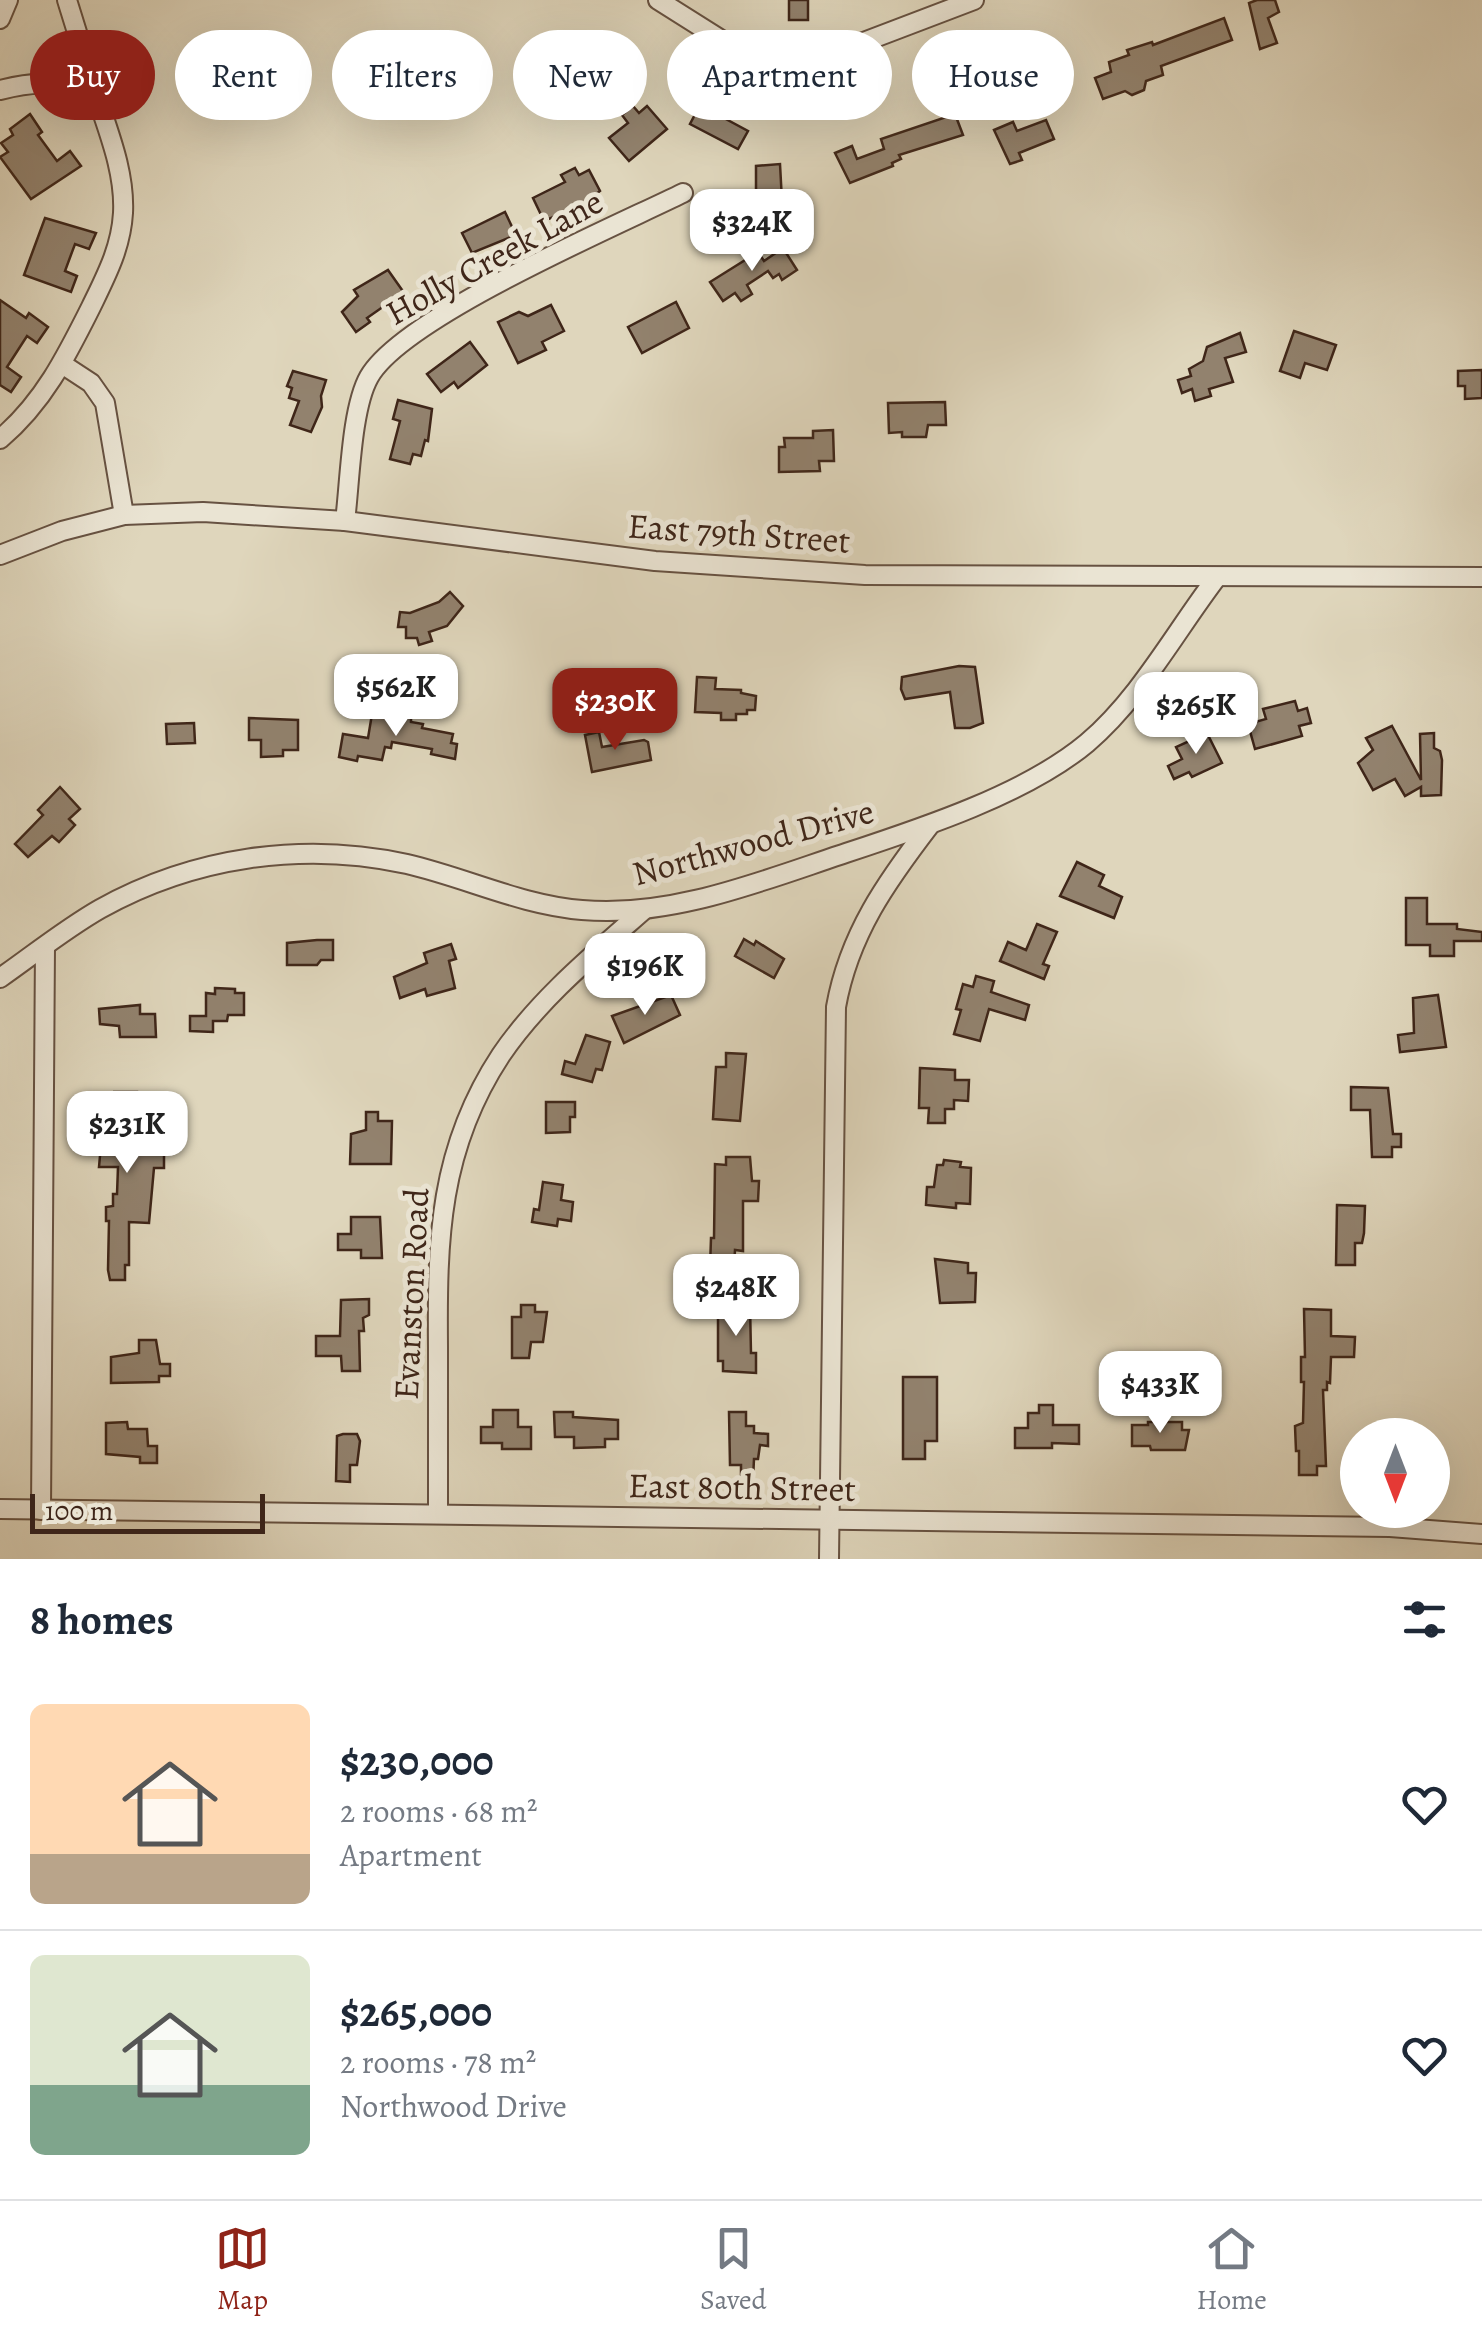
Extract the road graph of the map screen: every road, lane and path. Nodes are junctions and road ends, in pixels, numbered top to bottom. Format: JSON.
{"nodes":[{"id":1,"x":8,"y":0,"type":"edge"},
{"id":2,"x":66,"y":0,"type":"edge"},
{"id":3,"x":658,"y":0,"type":"edge"},
{"id":4,"x":974,"y":0,"type":"edge"},
{"id":5,"x":0,"y":19,"type":"edge"},
{"id":6,"x":76,"y":30,"type":"edge"},
{"id":7,"x":30,"y":83,"type":"edge"},
{"id":8,"x":0,"y":90,"type":"edge"},
{"id":9,"x":104,"y":120,"type":"edge"},
{"id":10,"x":683,"y":193,"type":"dead end"},
{"id":11,"x":62,"y":364,"type":"junction"},
{"id":12,"x":0,"y":440,"type":"edge"},
{"id":13,"x":124,"y":515,"type":"junction"},
{"id":14,"x":345,"y":520,"type":"junction"},
{"id":15,"x":0,"y":555,"type":"edge"},
{"id":16,"x":1218,"y":577,"type":"junction"},
{"id":17,"x":1482,"y":577,"type":"edge"},
{"id":18,"x":930,"y":824,"type":"junction"},
{"id":19,"x":645,"y":909,"type":"junction"},
{"id":20,"x":45,"y":948,"type":"junction"},
{"id":21,"x":0,"y":978,"type":"edge"},
{"id":22,"x":0,"y":1509,"type":"edge"},
{"id":23,"x":41,"y":1510,"type":"junction"},
{"id":24,"x":438,"y":1514,"type":"junction"},
{"id":25,"x":829,"y":1521,"type":"junction"},
{"id":26,"x":1482,"y":1534,"type":"edge"},
{"id":27,"x":828,"y":1559,"type":"edge"}],
"edges":[{"from":1,"to":5,"type":"street"},
{"from":2,"to":6,"type":"street"},
{"from":3,"to":4,"type":"street"},
{"from":7,"to":8,"type":"street"},
{"from":9,"to":11,"type":"street"},
{"from":10,"to":14,"type":"street","name":"Holly Creek Lane"},
{"from":11,"to":12,"type":"street"},
{"from":11,"to":13,"type":"street"},
{"from":13,"to":14,"type":"street","name":"East 79th Street"},
{"from":13,"to":15,"type":"street","name":"East 79th Street"},
{"from":14,"to":16,"type":"street","name":"East 79th Street"},
{"from":16,"to":17,"type":"street","name":"East 79th Street"},
{"from":16,"to":18,"type":"street","name":"Northwood Drive"},
{"from":18,"to":19,"type":"street","name":"Northwood Drive"},
{"from":18,"to":25,"type":"street"},
{"from":19,"to":20,"type":"street","name":"Northwood Drive"},
{"from":19,"to":24,"type":"street","name":"Evanston Road"},
{"from":20,"to":21,"type":"street","name":"Northwood Drive"},
{"from":20,"to":23,"type":"street"},
{"from":22,"to":23,"type":"street","name":"East 80th Street"},
{"from":23,"to":24,"type":"street","name":"East 80th Street"},
{"from":24,"to":25,"type":"street","name":"East 80th Street"},
{"from":25,"to":26,"type":"street","name":"East 80th Street"},
{"from":25,"to":27,"type":"street"}]}
